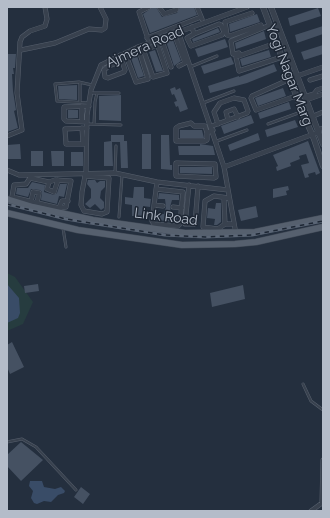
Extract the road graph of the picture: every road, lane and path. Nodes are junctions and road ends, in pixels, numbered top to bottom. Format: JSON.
{"nodes":[{"id":1,"x":45,"y":7,"type":"edge"},
{"id":2,"x":100,"y":7,"type":"edge"},
{"id":3,"x":149,"y":7,"type":"edge"},
{"id":4,"x":159,"y":7,"type":"edge"},
{"id":5,"x":177,"y":7,"type":"edge"},
{"id":6,"x":197,"y":7,"type":"edge"},
{"id":7,"x":247,"y":7,"type":"edge"},
{"id":8,"x":263,"y":7,"type":"edge"},
{"id":9,"x":271,"y":7,"type":"edge"},
{"id":10,"x":234,"y":12,"type":"junction"},
{"id":11,"x":252,"y":13,"type":"dead end"},
{"id":12,"x":201,"y":18,"type":"junction"},
{"id":13,"x":237,"y":18,"type":"junction"},
{"id":14,"x":211,"y":21,"type":"junction"},
{"id":15,"x":203,"y":23,"type":"junction"},
{"id":16,"x":269,"y":24,"type":"junction"},
{"id":17,"x":214,"y":26,"type":"junction"},
{"id":18,"x":192,"y":27,"type":"junction"},
{"id":19,"x":178,"y":31,"type":"junction"},
{"id":20,"x":194,"y":34,"type":"junction"},
{"id":21,"x":148,"y":38,"type":"junction"},
{"id":22,"x":159,"y":40,"type":"junction"},
{"id":23,"x":182,"y":42,"type":"junction"},
{"id":24,"x":276,"y":42,"type":"junction"},
{"id":25,"x":149,"y":43,"type":"junction"},
{"id":26,"x":177,"y":44,"type":"junction"},
{"id":27,"x":155,"y":46,"type":"dead end"},
{"id":28,"x":140,"y":49,"type":"junction"},
{"id":29,"x":21,"y":50,"type":"junction"},
{"id":30,"x":186,"y":53,"type":"junction"},
{"id":31,"x":181,"y":54,"type":"junction"},
{"id":32,"x":124,"y":55,"type":"junction"},
{"id":33,"x":217,"y":56,"type":"dead end"},
{"id":34,"x":282,"y":57,"type":"junction"},
{"id":35,"x":122,"y":61,"type":"junction"},
{"id":36,"x":179,"y":66,"type":"dead end"},
{"id":37,"x":190,"y":66,"type":"junction"},
{"id":38,"x":171,"y":67,"type":"dead end"},
{"id":39,"x":323,"y":67,"type":"edge"},
{"id":40,"x":102,"y":69,"type":"junction"},
{"id":41,"x":317,"y":69,"type":"junction"},
{"id":42,"x":297,"y":76,"type":"junction"},
{"id":43,"x":322,"y":76,"type":"edge"},
{"id":44,"x":290,"y":79,"type":"junction"},
{"id":45,"x":310,"y":80,"type":"dead end"},
{"id":46,"x":80,"y":83,"type":"junction"},
{"id":47,"x":92,"y":85,"type":"junction"},
{"id":48,"x":323,"y":88,"type":"edge"},
{"id":49,"x":234,"y":91,"type":"dead end"},
{"id":50,"x":90,"y":93,"type":"junction"},
{"id":51,"x":97,"y":93,"type":"junction"},
{"id":52,"x":119,"y":93,"type":"dead end"},
{"id":53,"x":323,"y":94,"type":"edge"},
{"id":54,"x":296,"y":96,"type":"junction"},
{"id":55,"x":305,"y":98,"type":"junction"},
{"id":56,"x":203,"y":103,"type":"junction"},
{"id":57,"x":81,"y":104,"type":"junction"},
{"id":58,"x":89,"y":104,"type":"junction"},
{"id":59,"x":302,"y":111,"type":"junction"},
{"id":60,"x":323,"y":112,"type":"edge"},
{"id":61,"x":238,"y":117,"type":"junction"},
{"id":62,"x":311,"y":117,"type":"junction"},
{"id":63,"x":228,"y":120,"type":"junction"},
{"id":64,"x":82,"y":121,"type":"junction"},
{"id":65,"x":94,"y":124,"type":"junction"},
{"id":66,"x":218,"y":124,"type":"junction"},
{"id":67,"x":268,"y":124,"type":"dead end"},
{"id":68,"x":86,"y":125,"type":"junction"},
{"id":69,"x":121,"y":125,"type":"dead end"},
{"id":70,"x":212,"y":128,"type":"junction"},
{"id":71,"x":247,"y":130,"type":"dead end"},
{"id":72,"x":321,"y":132,"type":"edge"},
{"id":73,"x":207,"y":133,"type":"junction"},
{"id":74,"x":7,"y":136,"type":"edge"},
{"id":75,"x":313,"y":137,"type":"junction"},
{"id":76,"x":217,"y":141,"type":"junction"},
{"id":77,"x":85,"y":144,"type":"junction"},
{"id":78,"x":323,"y":144,"type":"edge"},
{"id":79,"x":116,"y":146,"type":"dead end"},
{"id":80,"x":224,"y":166,"type":"junction"},
{"id":81,"x":323,"y":166,"type":"edge"},
{"id":82,"x":7,"y":170,"type":"edge"},
{"id":83,"x":115,"y":173,"type":"junction"},
{"id":84,"x":56,"y":174,"type":"junction"},
{"id":85,"x":85,"y":174,"type":"junction"},
{"id":86,"x":122,"y":174,"type":"junction"},
{"id":87,"x":184,"y":176,"type":"junction"},
{"id":88,"x":205,"y":178,"type":"junction"},
{"id":89,"x":57,"y":180,"type":"junction"},
{"id":90,"x":49,"y":182,"type":"junction"},
{"id":91,"x":156,"y":182,"type":"junction"},
{"id":92,"x":179,"y":184,"type":"junction"},
{"id":93,"x":187,"y":186,"type":"junction"},
{"id":94,"x":204,"y":187,"type":"junction"},
{"id":95,"x":198,"y":188,"type":"junction"},
{"id":96,"x":156,"y":189,"type":"junction"},
{"id":97,"x":179,"y":190,"type":"junction"},
{"id":98,"x":228,"y":190,"type":"junction"},
{"id":99,"x":229,"y":198,"type":"junction"},
{"id":100,"x":7,"y":199,"type":"edge"},
{"id":101,"x":224,"y":199,"type":"junction"},
{"id":102,"x":31,"y":202,"type":"junction"},
{"id":103,"x":37,"y":203,"type":"junction"},
{"id":104,"x":154,"y":205,"type":"junction"},
{"id":105,"x":163,"y":206,"type":"dead end"},
{"id":106,"x":174,"y":207,"type":"dead end"},
{"id":107,"x":182,"y":208,"type":"junction"},
{"id":108,"x":7,"y":213,"type":"edge"},
{"id":109,"x":102,"y":214,"type":"junction"},
{"id":110,"x":84,"y":215,"type":"junction"},
{"id":111,"x":119,"y":216,"type":"dead end"},
{"id":112,"x":323,"y":218,"type":"edge"},
{"id":113,"x":102,"y":221,"type":"junction"},
{"id":114,"x":225,"y":224,"type":"junction"},
{"id":115,"x":234,"y":224,"type":"junction"},
{"id":116,"x":63,"y":227,"type":"junction"},
{"id":117,"x":203,"y":227,"type":"junction"},
{"id":118,"x":323,"y":227,"type":"edge"},
{"id":119,"x":203,"y":234,"type":"junction"},
{"id":120,"x":236,"y":234,"type":"junction"},
{"id":121,"x":66,"y":247,"type":"dead end"},
{"id":122,"x":303,"y":384,"type":"dead end"},
{"id":123,"x":323,"y":410,"type":"edge"},
{"id":124,"x":8,"y":442,"type":"edge"},
{"id":125,"x":7,"y":447,"type":"edge"},
{"id":126,"x":323,"y":460,"type":"edge"},
{"id":127,"x":76,"y":490,"type":"dead end"},
{"id":128,"x":310,"y":511,"type":"edge"}],
"edges":[{"from":1,"to":29,"type":"street"},
{"from":2,"to":29,"type":"street"},
{"from":3,"to":21,"type":"street"},
{"from":4,"to":5,"type":"street"},
{"from":6,"to":12,"type":"street"},
{"from":7,"to":10,"type":"street","name":"Ajmera Road"},
{"from":8,"to":16,"type":"street","name":"Yogi Nagar Marg"},
{"from":9,"to":42,"type":"street","name":"Yogi Nagar Marg"},
{"from":10,"to":13,"type":"street"},
{"from":10,"to":14,"type":"street","name":"Ajmera Road"},
{"from":11,"to":13,"type":"street"},
{"from":12,"to":15,"type":"street"},
{"from":12,"to":21,"type":"street"},
{"from":13,"to":16,"type":"street"},
{"from":14,"to":15,"type":"street","name":"Ajmera Road"},
{"from":14,"to":17,"type":"street"},
{"from":15,"to":18,"type":"street","name":"Ajmera Road"},
{"from":16,"to":24,"type":"street","name":"Yogi Nagar Marg"},
{"from":16,"to":24,"type":"street"},
{"from":17,"to":20,"type":"street"},
{"from":17,"to":20,"type":"street"},
{"from":18,"to":19,"type":"street","name":"Ajmera Road"},
{"from":18,"to":20,"type":"street"},
{"from":19,"to":22,"type":"street","name":"Ajmera Road"},
{"from":19,"to":23,"type":"street"},
{"from":21,"to":25,"type":"street"},
{"from":22,"to":25,"type":"street","name":"Ajmera Road"},
{"from":22,"to":26,"type":"street"},
{"from":22,"to":28,"type":"street"},
{"from":22,"to":38,"type":"street"},
{"from":23,"to":26,"type":"street"},
{"from":23,"to":30,"type":"street"},
{"from":24,"to":34,"type":"street","name":"Yogi Nagar Marg"},
{"from":24,"to":34,"type":"street"},
{"from":25,"to":28,"type":"street","name":"Ajmera Road"},
{"from":26,"to":31,"type":"street"},
{"from":27,"to":28,"type":"street"},
{"from":28,"to":32,"type":"street","name":"Ajmera Road"},
{"from":28,"to":32,"type":"street"},
{"from":29,"to":74,"type":"street"},
{"from":30,"to":31,"type":"street"},
{"from":30,"to":37,"type":"street"},
{"from":31,"to":36,"type":"street"},
{"from":32,"to":35,"type":"street"},
{"from":32,"to":40,"type":"street","name":"Ajmera Road"},
{"from":33,"to":37,"type":"lane"},
{"from":34,"to":44,"type":"street","name":"Yogi Nagar Marg"},
{"from":35,"to":40,"type":"street"},
{"from":35,"to":40,"type":"street"},
{"from":37,"to":56,"type":"street"},
{"from":39,"to":41,"type":"street"},
{"from":40,"to":47,"type":"street","name":"Ajmera Road"},
{"from":41,"to":42,"type":"street"},
{"from":41,"to":43,"type":"street"},
{"from":42,"to":44,"type":"street"},
{"from":42,"to":55,"type":"street","name":"Yogi Nagar Marg"},
{"from":43,"to":45,"type":"street"},
{"from":44,"to":54,"type":"street","name":"Yogi Nagar Marg"},
{"from":44,"to":54,"type":"street"},
{"from":46,"to":47,"type":"lane"},
{"from":46,"to":57,"type":"lane"},
{"from":46,"to":57,"type":"lane"},
{"from":47,"to":50,"type":"street","name":"Ajmera Road"},
{"from":48,"to":55,"type":"street"},
{"from":49,"to":56,"type":"lane"},
{"from":50,"to":51,"type":"lane"},
{"from":50,"to":58,"type":"street","name":"Ajmera Road"},
{"from":51,"to":52,"type":"lane"},
{"from":51,"to":65,"type":"lane"},
{"from":53,"to":55,"type":"street"},
{"from":54,"to":59,"type":"street","name":"Yogi Nagar Marg"},
{"from":55,"to":62,"type":"street","name":"Yogi Nagar Marg"},
{"from":56,"to":70,"type":"street"},
{"from":57,"to":58,"type":"street"},
{"from":57,"to":64,"type":"street"},
{"from":57,"to":64,"type":"street"},
{"from":58,"to":68,"type":"street","name":"Ajmera Road"},
{"from":59,"to":67,"type":"lane"},
{"from":59,"to":75,"type":"street","name":"Yogi Nagar Marg"},
{"from":60,"to":62,"type":"street"},
{"from":61,"to":63,"type":"street"},
{"from":61,"to":63,"type":"street"},
{"from":61,"to":66,"type":"street"},
{"from":62,"to":72,"type":"street","name":"Yogi Nagar Marg"},
{"from":63,"to":66,"type":"street"},
{"from":64,"to":68,"type":"street"},
{"from":65,"to":68,"type":"lane"},
{"from":65,"to":69,"type":"lane"},
{"from":66,"to":70,"type":"street"},
{"from":68,"to":77,"type":"street","name":"Ajmera Road"},
{"from":68,"to":77,"type":"street"},
{"from":70,"to":73,"type":"street"},
{"from":70,"to":76,"type":"street"},
{"from":71,"to":76,"type":"lane"},
{"from":72,"to":75,"type":"street"},
{"from":72,"to":78,"type":"street","name":"Yogi Nagar Marg"},
{"from":73,"to":73,"type":"street"},
{"from":75,"to":80,"type":"street"},
{"from":75,"to":81,"type":"street","name":"Yogi Nagar Marg"},
{"from":76,"to":80,"type":"street"},
{"from":77,"to":85,"type":"street","name":"Ajmera Road"},
{"from":79,"to":83,"type":"lane"},
{"from":80,"to":98,"type":"street"},
{"from":82,"to":84,"type":"street"},
{"from":83,"to":85,"type":"street"},
{"from":83,"to":86,"type":"street"},
{"from":84,"to":85,"type":"street"},
{"from":84,"to":89,"type":"street"},
{"from":85,"to":109,"type":"street"},
{"from":85,"to":110,"type":"street","name":"Ajmera Road"},
{"from":86,"to":91,"type":"street"},
{"from":86,"to":111,"type":"lane"},
{"from":87,"to":88,"type":"street"},
{"from":87,"to":88,"type":"street"},
{"from":87,"to":93,"type":"street"},
{"from":88,"to":94,"type":"street"},
{"from":89,"to":90,"type":"street"},
{"from":89,"to":90,"type":"street"},
{"from":89,"to":103,"type":"street"},
{"from":90,"to":102,"type":"street"},
{"from":91,"to":92,"type":"street"},
{"from":91,"to":96,"type":"street"},
{"from":92,"to":93,"type":"street"},
{"from":92,"to":97,"type":"street"},
{"from":93,"to":95,"type":"street"},
{"from":93,"to":95,"type":"street"},
{"from":94,"to":95,"type":"street"},
{"from":94,"to":98,"type":"street"},
{"from":96,"to":97,"type":"street"},
{"from":96,"to":104,"type":"street"},
{"from":97,"to":107,"type":"street"},
{"from":98,"to":99,"type":"street"},
{"from":99,"to":101,"type":"street"},
{"from":99,"to":115,"type":"street"},
{"from":100,"to":110,"type":"main road","name":"Link Road"},
{"from":101,"to":114,"type":"street"},
{"from":101,"to":117,"type":"street"},
{"from":102,"to":103,"type":"street"},
{"from":102,"to":103,"type":"street"},
{"from":104,"to":105,"type":"street"},
{"from":104,"to":107,"type":"street"},
{"from":106,"to":107,"type":"street"},
{"from":108,"to":116,"type":"main road","name":"Link Road"},
{"from":109,"to":110,"type":"street"},
{"from":109,"to":113,"type":"street"},
{"from":110,"to":113,"type":"main road","name":"Link Road"},
{"from":112,"to":120,"type":"main road","name":"Link Road"},
{"from":113,"to":119,"type":"main road","name":"Link Road"},
{"from":114,"to":115,"type":"street"},
{"from":114,"to":117,"type":"street"},
{"from":115,"to":120,"type":"street"},
{"from":116,"to":118,"type":"main road","name":"Link Road"},
{"from":116,"to":121,"type":"lane"},
{"from":117,"to":119,"type":"street"},
{"from":119,"to":120,"type":"main road","name":"Link Road"},
{"from":122,"to":123,"type":"lane"},
{"from":124,"to":125,"type":"lane"},
{"from":124,"to":127,"type":"lane"},
{"from":126,"to":128,"type":"street"}]}
